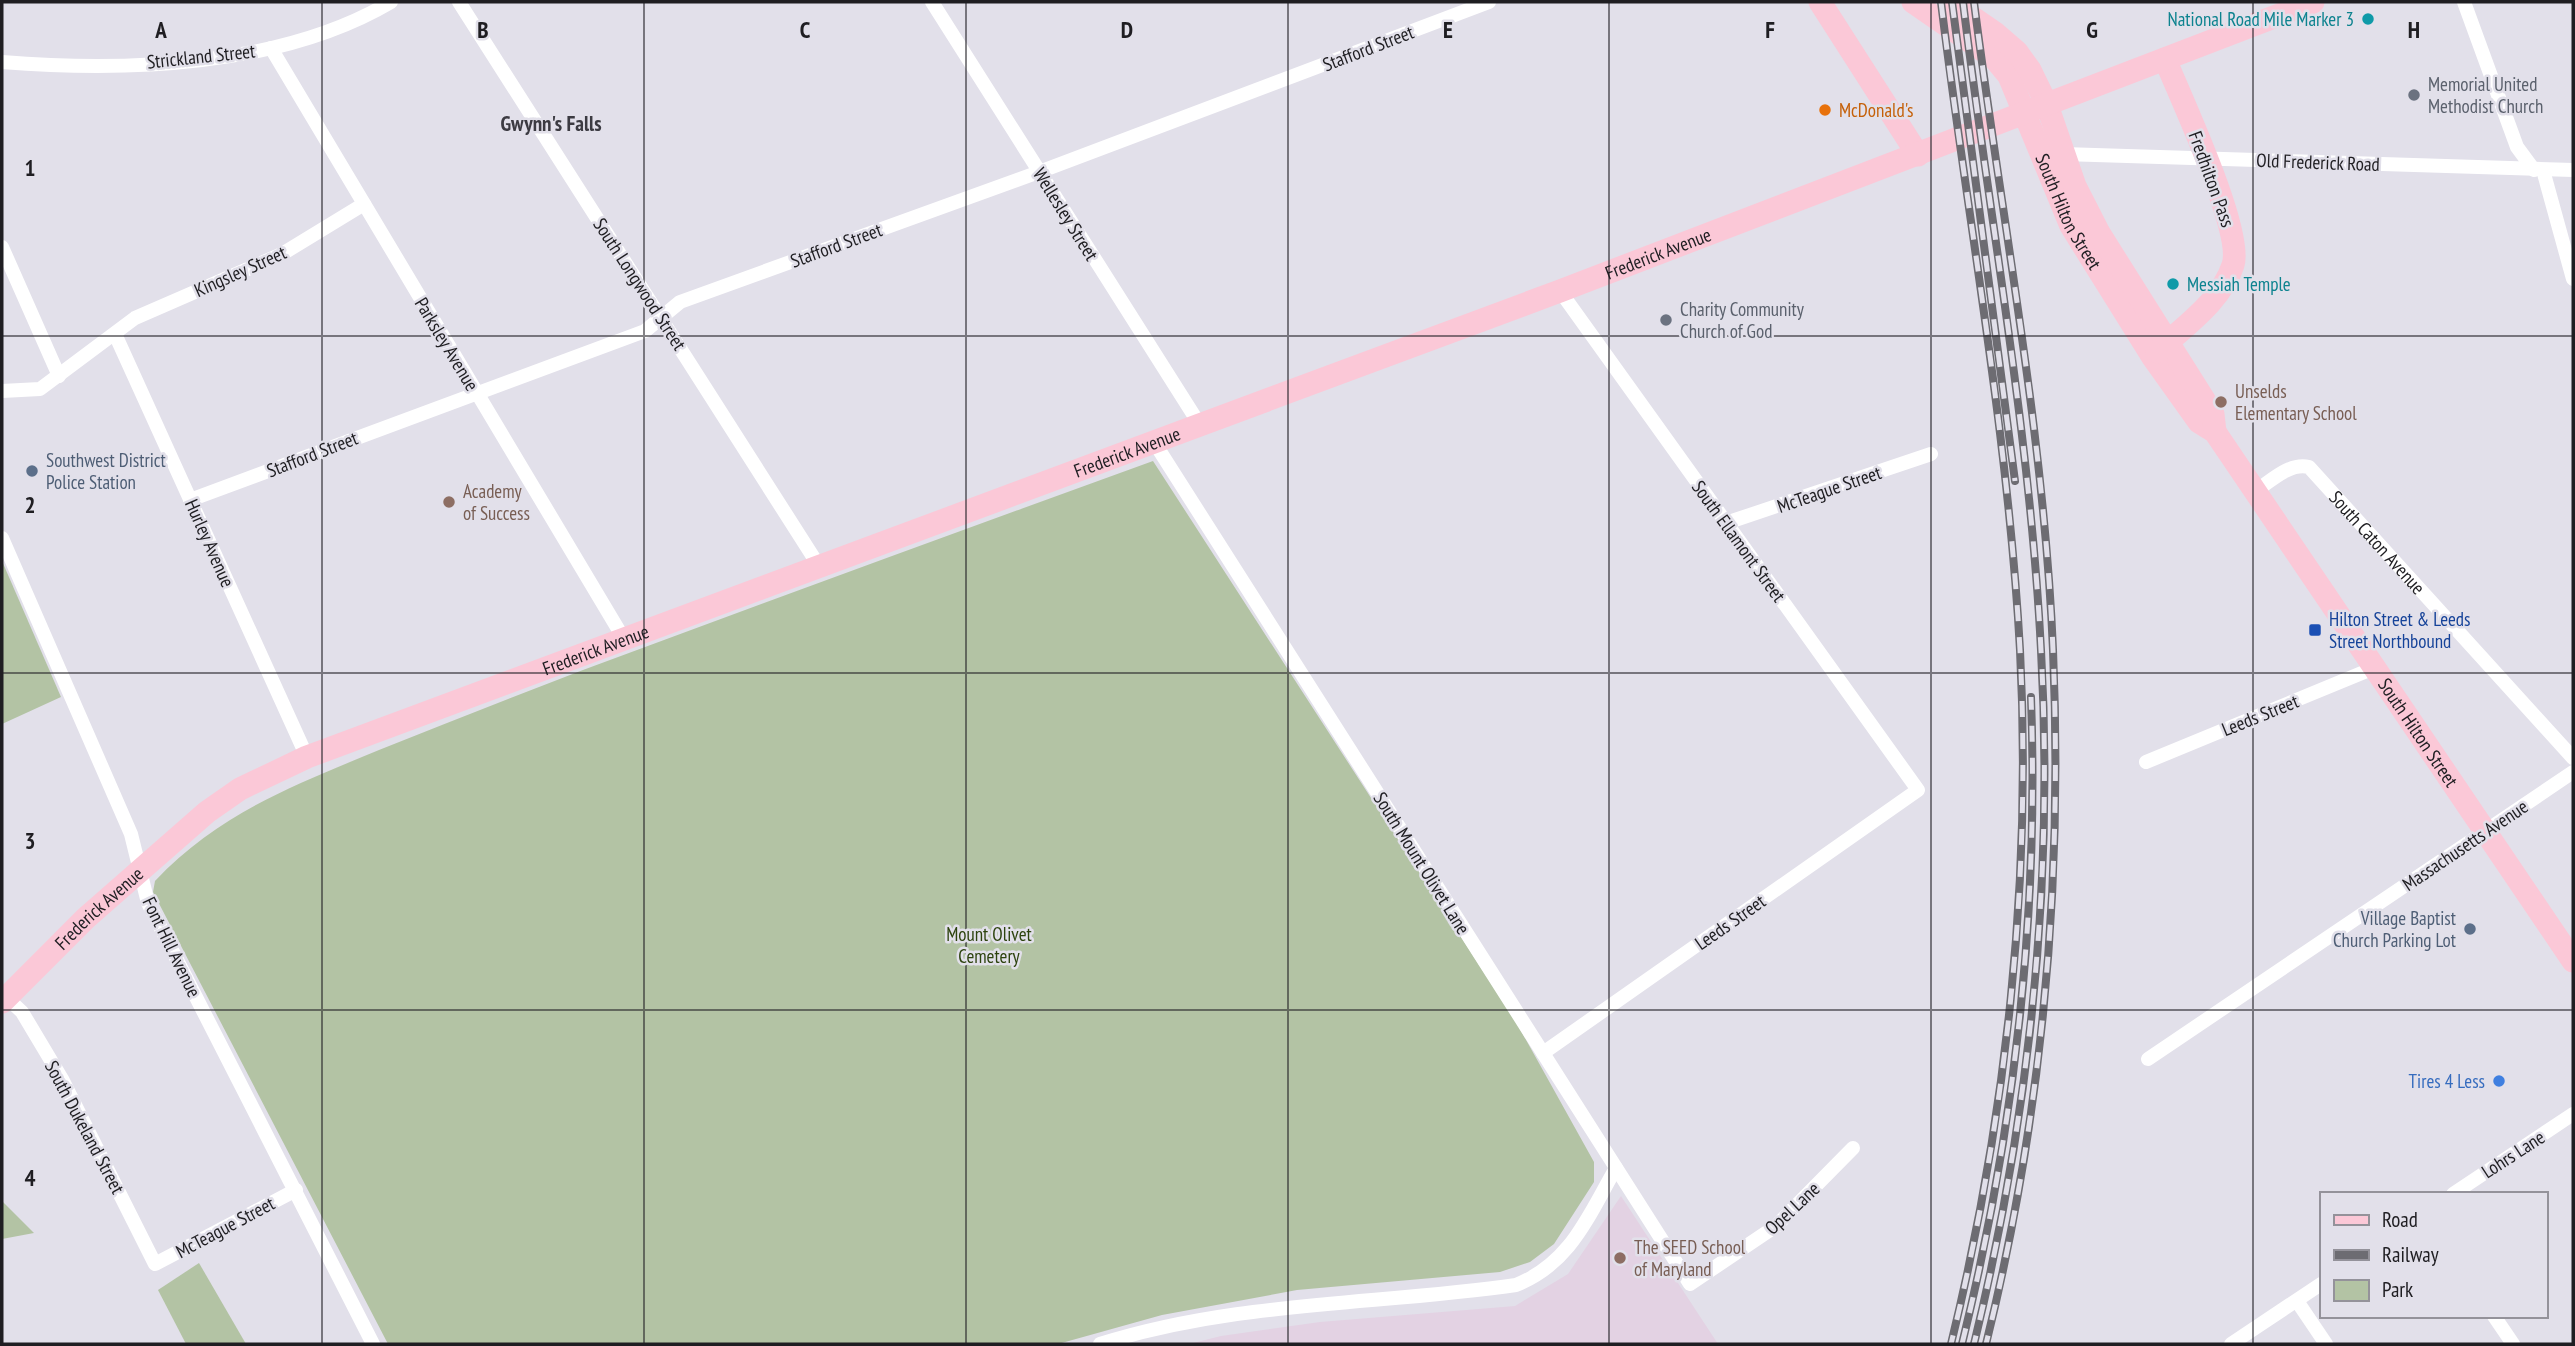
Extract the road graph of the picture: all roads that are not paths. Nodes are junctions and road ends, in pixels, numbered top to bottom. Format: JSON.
{"nodes":[{"id":1,"x":391,"y":2,"type":"edge"},
{"id":2,"x":459,"y":2,"type":"edge"},
{"id":3,"x":932,"y":2,"type":"edge"},
{"id":4,"x":1489,"y":2,"type":"edge"},
{"id":5,"x":1820,"y":2,"type":"edge"},
{"id":6,"x":1913,"y":2,"type":"edge"},
{"id":7,"x":1950,"y":2,"type":"edge"},
{"id":8,"x":2313,"y":2,"type":"edge"},
{"id":9,"x":2464,"y":2,"type":"edge"},
{"id":10,"x":271,"y":48,"type":"junction"},
{"id":11,"x":2165,"y":59,"type":"junction"},
{"id":12,"x":2,"y":62,"type":"edge"},
{"id":13,"x":2047,"y":105,"type":"junction"},
{"id":14,"x":2025,"y":114,"type":"junction"},
{"id":15,"x":1927,"y":152,"type":"junction"},
{"id":16,"x":2063,"y":154,"type":"junction"},
{"id":17,"x":2204,"y":158,"type":"junction"},
{"id":18,"x":2539,"y":170,"type":"junction"},
{"id":19,"x":2573,"y":170,"type":"edge"},
{"id":20,"x":1039,"y":172,"type":"junction"},
{"id":21,"x":364,"y":204,"type":"junction"},
{"id":22,"x":2,"y":247,"type":"edge"},
{"id":23,"x":2573,"y":279,"type":"edge"},
{"id":24,"x":1560,"y":291,"type":"junction"},
{"id":25,"x":662,"y":317,"type":"junction"},
{"id":26,"x":115,"y":334,"type":"junction"},
{"id":27,"x":2160,"y":349,"type":"junction"},
{"id":28,"x":59,"y":376,"type":"junction"},
{"id":29,"x":2,"y":391,"type":"edge"},
{"id":30,"x":478,"y":394,"type":"junction"},
{"id":31,"x":1200,"y":425,"type":"junction"},
{"id":32,"x":1154,"y":442,"type":"junction"},
{"id":33,"x":1931,"y":454,"type":"dead end"},
{"id":34,"x":2254,"y":492,"type":"junction"},
{"id":35,"x":190,"y":500,"type":"junction"},
{"id":36,"x":1726,"y":523,"type":"junction"},
{"id":37,"x":2,"y":538,"type":"edge"},
{"id":38,"x":819,"y":566,"type":"junction"},
{"id":39,"x":624,"y":639,"type":"junction"},
{"id":40,"x":2374,"y":668,"type":"junction"},
{"id":41,"x":307,"y":757,"type":"junction"},
{"id":42,"x":2573,"y":758,"type":"edge"},
{"id":43,"x":2146,"y":762,"type":"dead end"},
{"id":44,"x":2573,"y":772,"type":"edge"},
{"id":45,"x":1918,"y":790,"type":"joint"},
{"id":46,"x":2485,"y":832,"type":"junction"},
{"id":47,"x":138,"y":870,"type":"junction"},
{"id":48,"x":2573,"y":961,"type":"edge"},
{"id":49,"x":4,"y":999,"type":"edge"},
{"id":50,"x":1543,"y":1053,"type":"junction"},
{"id":51,"x":2148,"y":1059,"type":"dead end"},
{"id":52,"x":2573,"y":1114,"type":"edge"},
{"id":53,"x":1853,"y":1148,"type":"dead end"},
{"id":54,"x":1616,"y":1168,"type":"junction"},
{"id":55,"x":296,"y":1190,"type":"junction"},
{"id":56,"x":2456,"y":1192,"type":"edge"},
{"id":57,"x":155,"y":1264,"type":"joint"},
{"id":58,"x":1690,"y":1284,"type":"joint"},
{"id":59,"x":2320,"y":1285,"type":"edge"},
{"id":60,"x":2297,"y":1301,"type":"junction"},
{"id":61,"x":2495,"y":1318,"type":"edge"},
{"id":62,"x":373,"y":1344,"type":"edge"},
{"id":63,"x":1100,"y":1344,"type":"edge"},
{"id":64,"x":2231,"y":1344,"type":"edge"},
{"id":65,"x":2326,"y":1344,"type":"edge"},
{"id":66,"x":2513,"y":1344,"type":"edge"}],
"edges":[{"from":1,"to":10,"type":"street","name":"Strickland Street"},
{"from":2,"to":25,"type":"street","name":"South Longwood Street"},
{"from":3,"to":20,"type":"street","name":"Wellesley Street"},
{"from":4,"to":20,"type":"street","name":"Stafford Street"},
{"from":5,"to":15,"type":"main road"},
{"from":6,"to":14,"type":"main road","name":"South Hilton Street"},
{"from":7,"to":13,"type":"main road","name":"South Hilton Street"},
{"from":8,"to":11,"type":"main road","name":"Frederick Avenue"},
{"from":9,"to":18,"type":"street"},
{"from":10,"to":12,"type":"street","name":"Strickland Street"},
{"from":10,"to":21,"type":"street","name":"Parksley Avenue"},
{"from":11,"to":13,"type":"main road","name":"Frederick Avenue"},
{"from":11,"to":17,"type":"main road","name":"Fredhilton Pass"},
{"from":13,"to":14,"type":"main road","name":"Frederick Avenue"},
{"from":13,"to":16,"type":"main road","name":"South Hilton Street"},
{"from":14,"to":15,"type":"main road","name":"Frederick Avenue"},
{"from":14,"to":27,"type":"main road","name":"South Hilton Street"},
{"from":15,"to":24,"type":"main road","name":"Frederick Avenue"},
{"from":16,"to":17,"type":"street","name":"Old Frederick Road"},
{"from":16,"to":27,"type":"main road","name":"South Hilton Street"},
{"from":17,"to":18,"type":"street","name":"Old Frederick Road"},
{"from":17,"to":27,"type":"main road","name":"Fredhilton Pass"},
{"from":18,"to":19,"type":"street","name":"Old Frederick Road"},
{"from":18,"to":23,"type":"street"},
{"from":20,"to":25,"type":"street","name":"Stafford Street"},
{"from":20,"to":31,"type":"street","name":"Wellesley Street"},
{"from":21,"to":26,"type":"street","name":"Kingsley Street"},
{"from":21,"to":30,"type":"street","name":"Parksley Avenue"},
{"from":22,"to":28,"type":"street"},
{"from":24,"to":31,"type":"main road","name":"Frederick Avenue"},
{"from":24,"to":36,"type":"street","name":"South Ellamont Street"},
{"from":25,"to":30,"type":"street","name":"Stafford Street"},
{"from":25,"to":38,"type":"street","name":"South Longwood Street"},
{"from":26,"to":28,"type":"street"},
{"from":26,"to":35,"type":"street","name":"Hurley Avenue"},
{"from":27,"to":34,"type":"main road","name":"South Hilton Street"},
{"from":28,"to":29,"type":"street"},
{"from":30,"to":35,"type":"street","name":"Stafford Street"},
{"from":30,"to":39,"type":"street","name":"Parksley Avenue"},
{"from":31,"to":32,"type":"main road","name":"Frederick Avenue"},
{"from":32,"to":38,"type":"main road","name":"Frederick Avenue"},
{"from":32,"to":50,"type":"street","name":"South Mount Olivet Lane"},
{"from":33,"to":36,"type":"street","name":"McTeague Street"},
{"from":34,"to":40,"type":"main road","name":"South Hilton Street"},
{"from":34,"to":42,"type":"street","name":"South Caton Avenue"},
{"from":35,"to":41,"type":"street","name":"Hurley Avenue"},
{"from":36,"to":45,"type":"street","name":"South Ellamont Street"},
{"from":37,"to":47,"type":"street","name":"Font Hill Avenue"},
{"from":38,"to":39,"type":"main road","name":"Frederick Avenue"},
{"from":39,"to":41,"type":"main road","name":"Frederick Avenue"},
{"from":40,"to":43,"type":"street","name":"Leeds Street"},
{"from":40,"to":46,"type":"main road","name":"South Hilton Street"},
{"from":41,"to":47,"type":"main road","name":"Frederick Avenue"},
{"from":44,"to":46,"type":"street","name":"Massachusetts Avenue"},
{"from":45,"to":50,"type":"street","name":"Leeds Street"},
{"from":46,"to":48,"type":"main road","name":"South Hilton Street"},
{"from":46,"to":51,"type":"street","name":"Massachusetts Avenue"},
{"from":47,"to":49,"type":"main road","name":"Frederick Avenue"},
{"from":47,"to":55,"type":"street","name":"Font Hill Avenue"},
{"from":49,"to":57,"type":"street","name":"South Dukeland Street"},
{"from":50,"to":54,"type":"street","name":"South Mount Olivet Lane"},
{"from":52,"to":56,"type":"street","name":"Lohrs Lane"},
{"from":53,"to":58,"type":"street","name":"Opel Lane"},
{"from":54,"to":58,"type":"street","name":"South Mount Olivet Lane"},
{"from":54,"to":63,"type":"street"},
{"from":55,"to":57,"type":"street","name":"McTeague Street"},
{"from":55,"to":62,"type":"street","name":"Font Hill Avenue"},
{"from":59,"to":60,"type":"street"},
{"from":60,"to":64,"type":"street"},
{"from":60,"to":65,"type":"street"},
{"from":61,"to":66,"type":"street"}]}
